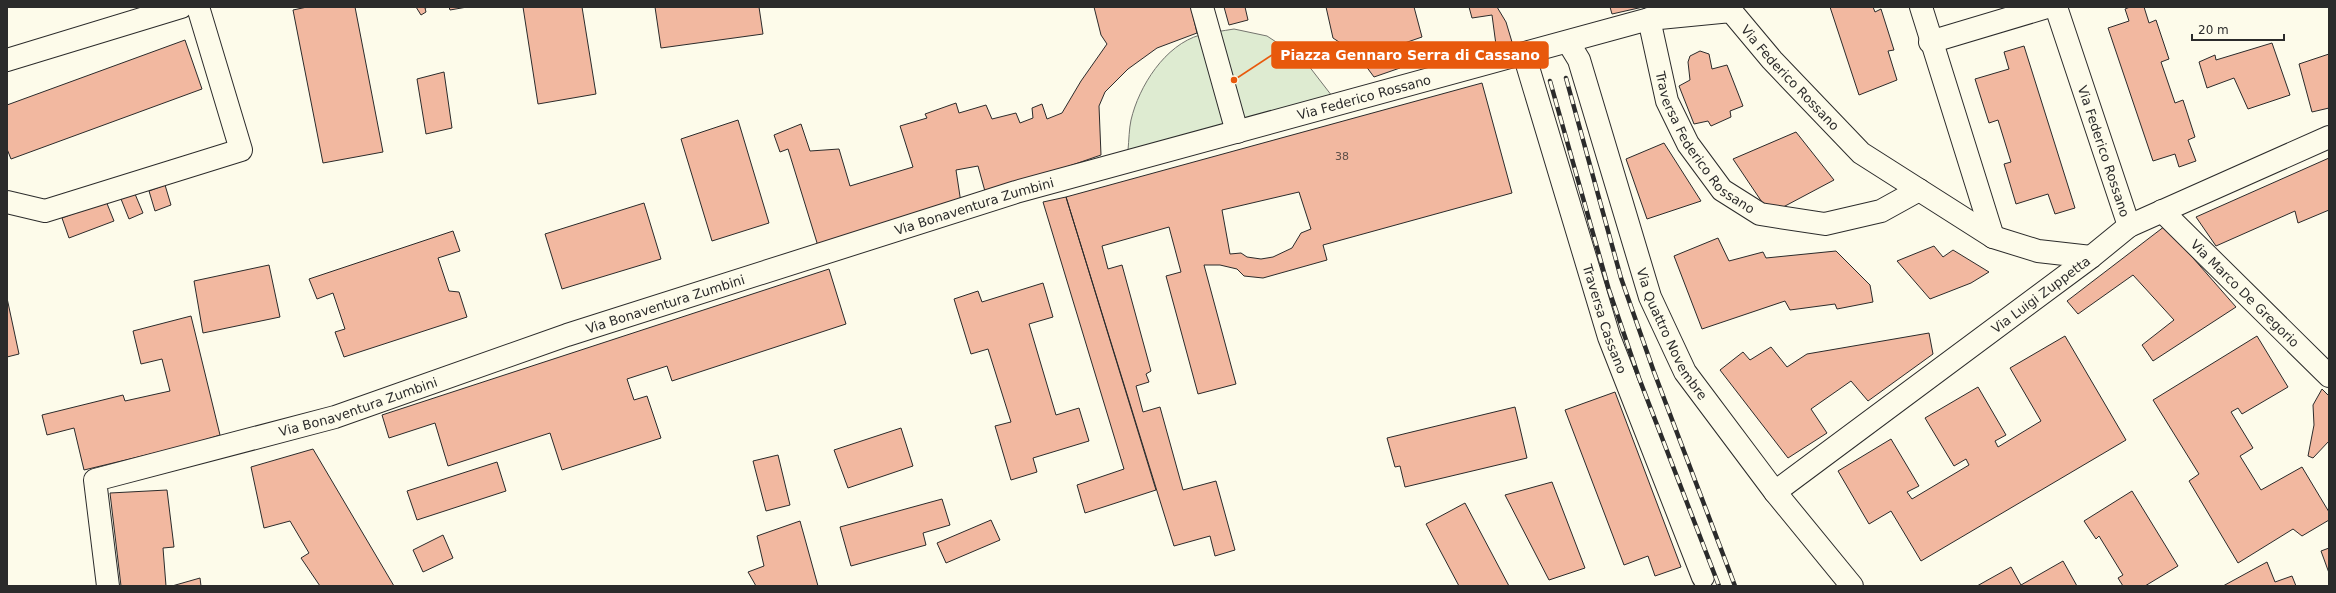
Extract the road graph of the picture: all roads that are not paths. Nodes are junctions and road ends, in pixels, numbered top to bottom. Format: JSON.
{"nodes":[{"id":1,"x":181,"y":7,"type":"edge"},
{"id":2,"x":198,"y":7,"type":"edge"},
{"id":3,"x":1202,"y":7,"type":"edge"},
{"id":4,"x":1920,"y":7,"type":"edge"},
{"id":5,"x":2047,"y":7,"type":"edge"},
{"id":6,"x":2056,"y":7,"type":"edge"},
{"id":7,"x":1738,"y":9,"type":"edge"},
{"id":8,"x":1649,"y":19,"type":"junction"},
{"id":9,"x":1568,"y":42,"type":"junction"},
{"id":10,"x":1930,"y":42,"type":"junction"},
{"id":11,"x":1524,"y":54,"type":"junction"},
{"id":12,"x":7,"y":60,"type":"edge"},
{"id":13,"x":1237,"y":132,"type":"junction"},
{"id":14,"x":2329,"y":137,"type":"edge"},
{"id":15,"x":1919,"y":190,"type":"junction"},
{"id":16,"x":7,"y":202,"type":"edge"},
{"id":17,"x":2162,"y":211,"type":"junction"},
{"id":18,"x":2129,"y":226,"type":"junction"},
{"id":19,"x":1993,"y":237,"type":"junction"},
{"id":20,"x":2091,"y":257,"type":"junction"},
{"id":21,"x":2329,"y":376,"type":"edge"},
{"id":22,"x":1775,"y":492,"type":"junction"},
{"id":23,"x":1703,"y":577,"type":"dead end"},
{"id":24,"x":108,"y":586,"type":"edge"},
{"id":25,"x":1852,"y":586,"type":"edge"}],
"edges":[{"from":1,"to":12,"type":"street"},
{"from":2,"to":16,"type":"street"},
{"from":3,"to":13,"type":"street"},
{"from":4,"to":10,"type":"street"},
{"from":5,"to":10,"type":"street"},
{"from":6,"to":18,"type":"street","name":"Via Federico Rossano"},
{"from":7,"to":8,"type":"street","name":"Via Federico Rossano"},
{"from":7,"to":15,"type":"street","name":"Via Federico Rossano"},
{"from":8,"to":9,"type":"street","name":"Via Federico Rossano"},
{"from":8,"to":15,"type":"street","name":"Traversa Federico Rossano"},
{"from":9,"to":11,"type":"street","name":"Via Federico Rossano"},
{"from":9,"to":22,"type":"street","name":"Via Quattro Novembre"},
{"from":10,"to":19,"type":"street"},
{"from":11,"to":13,"type":"street","name":"Via Federico Rossano"},
{"from":11,"to":23,"type":"street","name":"Traversa Cassano"},
{"from":13,"to":24,"type":"street","name":"Via Bonaventura Zumbini"},
{"from":14,"to":17,"type":"street","name":"Via Luigi Zuppetta"},
{"from":15,"to":19,"type":"street","name":"Via Federico Rossano"},
{"from":17,"to":18,"type":"street","name":"Via Luigi Zuppetta"},
{"from":17,"to":21,"type":"street","name":"Via Marco De Gregorio"},
{"from":18,"to":20,"type":"street","name":"Via Luigi Zuppetta"},
{"from":19,"to":20,"type":"street","name":"Via Federico Rossano"},
{"from":20,"to":22,"type":"street","name":"Via Luigi Zuppetta"},
{"from":22,"to":25,"type":"street","name":"Via Quattro Novembre"}]}
